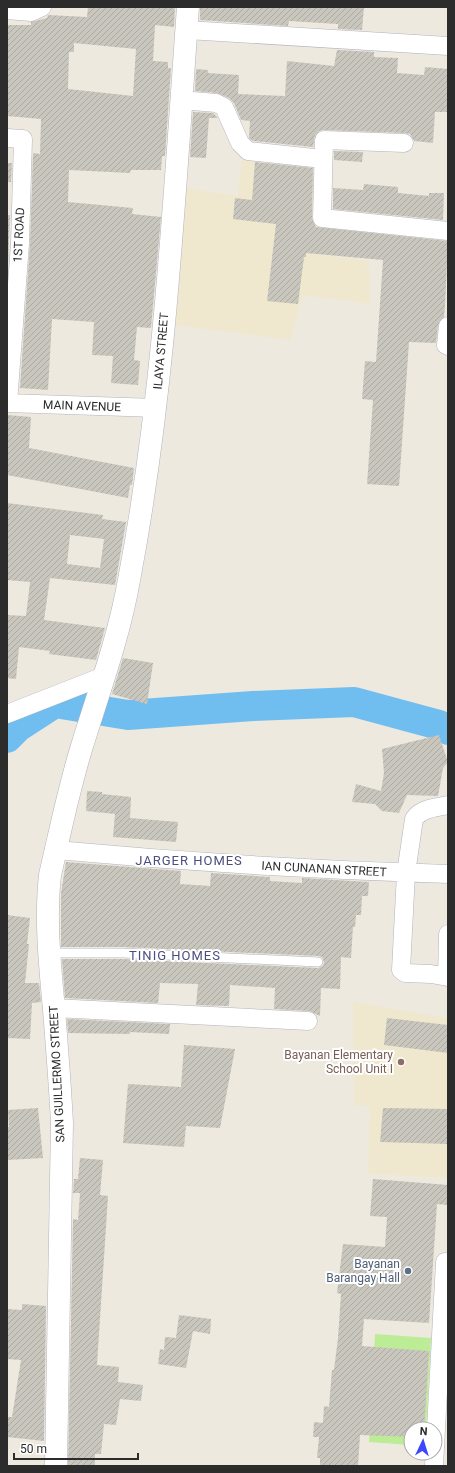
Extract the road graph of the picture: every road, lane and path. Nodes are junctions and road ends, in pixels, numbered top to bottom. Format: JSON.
{"nodes":[{"id":1,"x":42,"y":7,"type":"edge"},
{"id":2,"x":188,"y":7,"type":"edge"},
{"id":3,"x":7,"y":10,"type":"edge"},
{"id":4,"x":187,"y":30,"type":"junction"},
{"id":5,"x":440,"y":45,"type":"edge"},
{"id":6,"x":448,"y":56,"type":"edge"},
{"id":7,"x":182,"y":100,"type":"junction"},
{"id":8,"x":15,"y":139,"type":"edge"},
{"id":9,"x":404,"y":142,"type":"dead end"},
{"id":10,"x":323,"y":159,"type":"junction"},
{"id":11,"x":448,"y":231,"type":"edge"},
{"id":12,"x":13,"y":244,"type":"edge"},
{"id":13,"x":448,"y":326,"type":"edge"},
{"id":14,"x":448,"y":346,"type":"edge"},
{"id":15,"x":7,"y":403,"type":"edge"},
{"id":16,"x":156,"y":408,"type":"junction"},
{"id":17,"x":102,"y":683,"type":"junction"},
{"id":18,"x":7,"y":714,"type":"edge"},
{"id":19,"x":448,"y":805,"type":"edge"},
{"id":20,"x":56,"y":850,"type":"junction"},
{"id":21,"x":406,"y":873,"type":"junction"},
{"id":22,"x":448,"y":874,"type":"edge"},
{"id":23,"x":448,"y":934,"type":"edge"},
{"id":24,"x":48,"y":953,"type":"junction"},
{"id":25,"x":318,"y":962,"type":"dead end"},
{"id":26,"x":447,"y":977,"type":"edge"},
{"id":27,"x":54,"y":1008,"type":"junction"},
{"id":28,"x":308,"y":1021,"type":"dead end"},
{"id":29,"x":445,"y":1262,"type":"dead end"},
{"id":30,"x":443,"y":1403,"type":"edge"},
{"id":31,"x":56,"y":1466,"type":"edge"},
{"id":32,"x":434,"y":1466,"type":"edge"}],
"edges":[{"from":1,"to":3,"type":"street"},
{"from":2,"to":4,"type":"main road","name":"ILAYA STREET"},
{"from":4,"to":5,"type":"street"},
{"from":4,"to":7,"type":"main road","name":"ILAYA STREET"},
{"from":5,"to":6,"type":"street"},
{"from":7,"to":10,"type":"street"},
{"from":7,"to":16,"type":"main road","name":"ILAYA STREET"},
{"from":8,"to":12,"type":"street","name":"1ST ROAD"},
{"from":9,"to":10,"type":"street"},
{"from":10,"to":11,"type":"street"},
{"from":12,"to":15,"type":"street","name":"1ST ROAD"},
{"from":13,"to":14,"type":"street"},
{"from":15,"to":16,"type":"street","name":"MAIN AVENUE"},
{"from":16,"to":17,"type":"main road","name":"ILAYA STREET"},
{"from":17,"to":18,"type":"street"},
{"from":17,"to":20,"type":"main road","name":"SAN GUILLERMO STREET"},
{"from":19,"to":21,"type":"street"},
{"from":20,"to":21,"type":"street","name":"IAN CUNANAN STREET"},
{"from":20,"to":24,"type":"main road","name":"SAN GUILLERMO STREET"},
{"from":21,"to":22,"type":"street","name":"IAN CUNANAN STREET"},
{"from":21,"to":26,"type":"street"},
{"from":23,"to":26,"type":"street"},
{"from":24,"to":25,"type":"lane"},
{"from":24,"to":27,"type":"main road","name":"SAN GUILLERMO STREET"},
{"from":27,"to":28,"type":"street"},
{"from":27,"to":31,"type":"main road","name":"SAN GUILLERMO STREET"},
{"from":29,"to":30,"type":"street"},
{"from":30,"to":32,"type":"street"}]}
